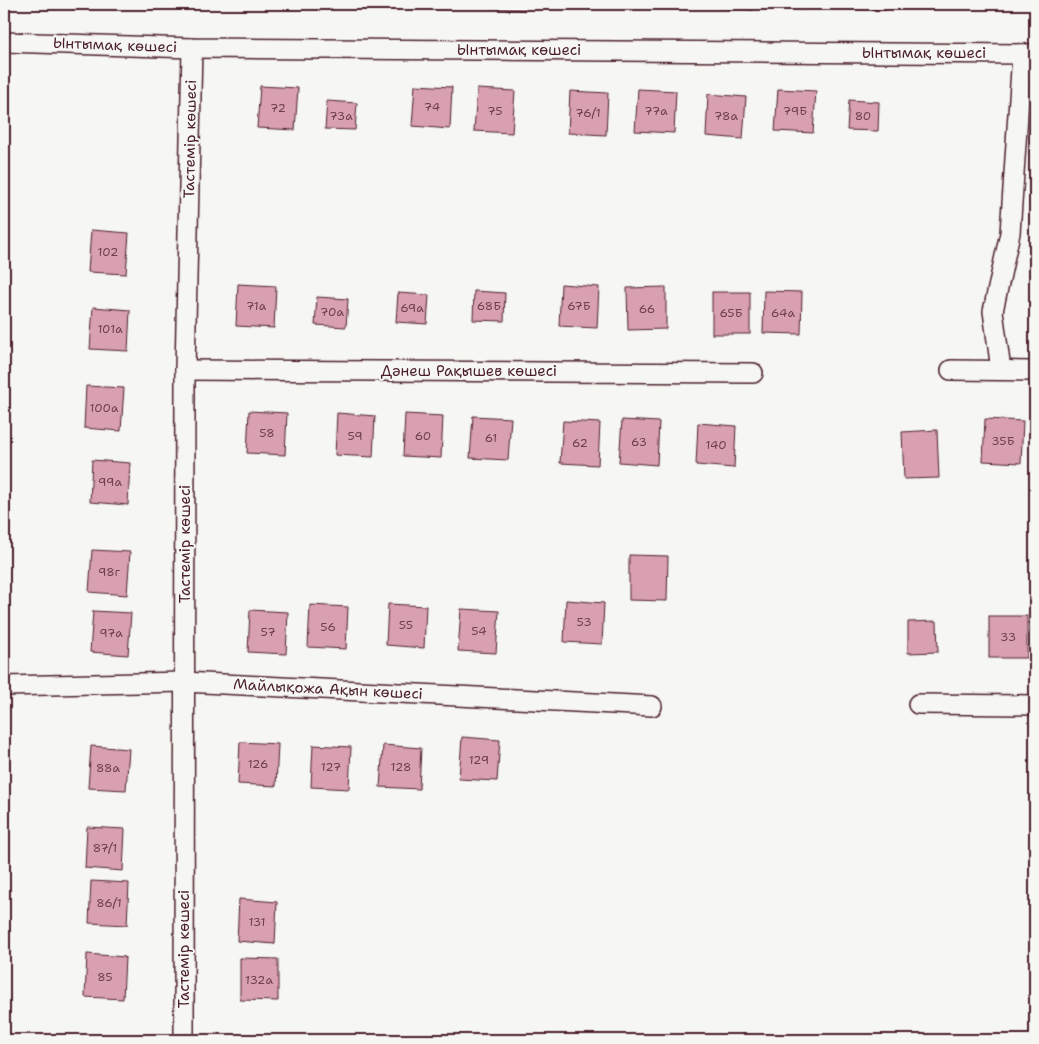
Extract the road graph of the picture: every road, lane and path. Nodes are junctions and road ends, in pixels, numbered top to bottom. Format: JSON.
{"nodes":[{"id":1,"x":4,"y":42,"type":"edge"},
{"id":2,"x":192,"y":48,"type":"junction"},
{"id":3,"x":1029,"y":54,"type":"edge"},
{"id":4,"x":185,"y":370,"type":"junction"},
{"id":5,"x":951,"y":370,"type":"dead end"},
{"id":6,"x":1002,"y":370,"type":"junction"},
{"id":7,"x":1035,"y":371,"type":"edge"},
{"id":8,"x":753,"y":372,"type":"dead end"},
{"id":9,"x":184,"y":682,"type":"junction"},
{"id":10,"x":4,"y":686,"type":"edge"},
{"id":11,"x":918,"y":704,"type":"dead end"},
{"id":12,"x":1035,"y":705,"type":"edge"},
{"id":13,"x":652,"y":706,"type":"dead end"},
{"id":14,"x":184,"y":1040,"type":"edge"}],
"edges":[{"from":1,"to":2,"type":"street","name":"Ынтымақ көшесі"},
{"from":2,"to":3,"type":"street","name":"Ынтымақ көшесі"},
{"from":2,"to":4,"type":"street","name":"Тастемір көшесі"},
{"from":3,"to":6,"type":"street"},
{"from":4,"to":8,"type":"street","name":"Дәнеш Рақышев көшесі"},
{"from":4,"to":9,"type":"street","name":"Тастемір көшесі"},
{"from":5,"to":6,"type":"street"},
{"from":6,"to":7,"type":"street"},
{"from":9,"to":10,"type":"street","name":"Майлықожа Ақын көшесі"},
{"from":9,"to":13,"type":"street","name":"Майлықожа Ақын көшесі"},
{"from":9,"to":14,"type":"street","name":"Тастемір көшесі"},
{"from":11,"to":12,"type":"street"}]}
